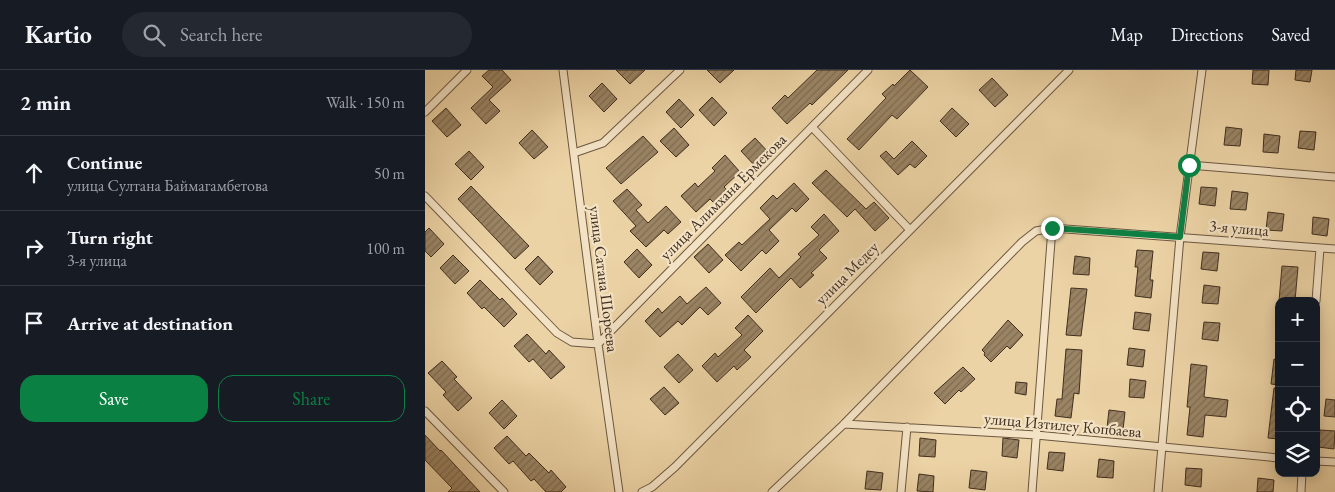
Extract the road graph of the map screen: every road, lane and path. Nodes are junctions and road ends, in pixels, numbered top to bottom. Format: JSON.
{"nodes":[{"id":1,"x":467,"y":70,"type":"edge"},
{"id":2,"x":563,"y":70,"type":"edge"},
{"id":3,"x":680,"y":70,"type":"edge"},
{"id":4,"x":868,"y":70,"type":"edge"},
{"id":5,"x":1203,"y":70,"type":"edge"},
{"id":6,"x":1067,"y":71,"type":"edge"},
{"id":7,"x":425,"y":112,"type":"edge"},
{"id":8,"x":812,"y":127,"type":"junction"},
{"id":9,"x":573,"y":153,"type":"junction"},
{"id":10,"x":1189,"y":165,"type":"junction"},
{"id":11,"x":1335,"y":176,"type":"edge"},
{"id":12,"x":425,"y":196,"type":"edge"},
{"id":13,"x":1052,"y":228,"type":"junction"},
{"id":14,"x":910,"y":230,"type":"junction"},
{"id":15,"x":1180,"y":237,"type":"junction"},
{"id":16,"x":1320,"y":248,"type":"junction"},
{"id":17,"x":1335,"y":249,"type":"edge"},
{"id":18,"x":1316,"y":297,"type":"edge"},
{"id":19,"x":598,"y":344,"type":"junction"},
{"id":20,"x":425,"y":411,"type":"edge"},
{"id":21,"x":844,"y":424,"type":"junction"},
{"id":22,"x":907,"y":427,"type":"junction"},
{"id":23,"x":1036,"y":435,"type":"junction"},
{"id":24,"x":1162,"y":448,"type":"junction"},
{"id":25,"x":1275,"y":458,"type":"edge"},
{"id":26,"x":1320,"y":461,"type":"edge"},
{"id":27,"x":1335,"y":462,"type":"edge"},
{"id":28,"x":1302,"y":477,"type":"edge"},
{"id":29,"x":503,"y":492,"type":"edge"},
{"id":30,"x":619,"y":492,"type":"edge"},
{"id":31,"x":642,"y":492,"type":"edge"},
{"id":32,"x":772,"y":492,"type":"edge"},
{"id":33,"x":901,"y":492,"type":"edge"},
{"id":34,"x":1032,"y":492,"type":"edge"},
{"id":35,"x":1159,"y":492,"type":"edge"},
{"id":36,"x":1301,"y":492,"type":"edge"}],
"edges":[{"from":1,"to":7,"type":"street"},
{"from":2,"to":9,"type":"street","name":"улица Сатана Шореева"},
{"from":3,"to":9,"type":"street"},
{"from":4,"to":8,"type":"street","name":"улица Алимхана Ермекова"},
{"from":5,"to":10,"type":"street"},
{"from":6,"to":14,"type":"street","name":"улица Медеу"},
{"from":8,"to":14,"type":"street"},
{"from":8,"to":19,"type":"street","name":"улица Алимхана Ермекова"},
{"from":9,"to":19,"type":"street","name":"улица Сатана Шореева"},
{"from":10,"to":11,"type":"street"},
{"from":10,"to":15,"type":"street"},
{"from":12,"to":19,"type":"street"},
{"from":13,"to":15,"type":"street","name":"3-я улица"},
{"from":13,"to":21,"type":"street"},
{"from":13,"to":23,"type":"street"},
{"from":14,"to":31,"type":"street","name":"улица Медеу"},
{"from":15,"to":16,"type":"street","name":"3-я улица"},
{"from":15,"to":24,"type":"street"},
{"from":16,"to":17,"type":"street","name":"3-я улица"},
{"from":16,"to":18,"type":"street"},
{"from":19,"to":30,"type":"street","name":"улица Сатана Шореева"},
{"from":20,"to":29,"type":"street"},
{"from":21,"to":22,"type":"street","name":"улица Изтилеу Копбаева"},
{"from":21,"to":32,"type":"street"},
{"from":22,"to":23,"type":"street","name":"улица Изтилеу Копбаева"},
{"from":22,"to":33,"type":"street"},
{"from":23,"to":24,"type":"street","name":"улица Изтилеу Копбаева"},
{"from":23,"to":34,"type":"street"},
{"from":24,"to":25,"type":"street","name":"улица Изтилеу Копбаева"},
{"from":24,"to":35,"type":"street"},
{"from":26,"to":27,"type":"street"},
{"from":28,"to":36,"type":"street"}]}
